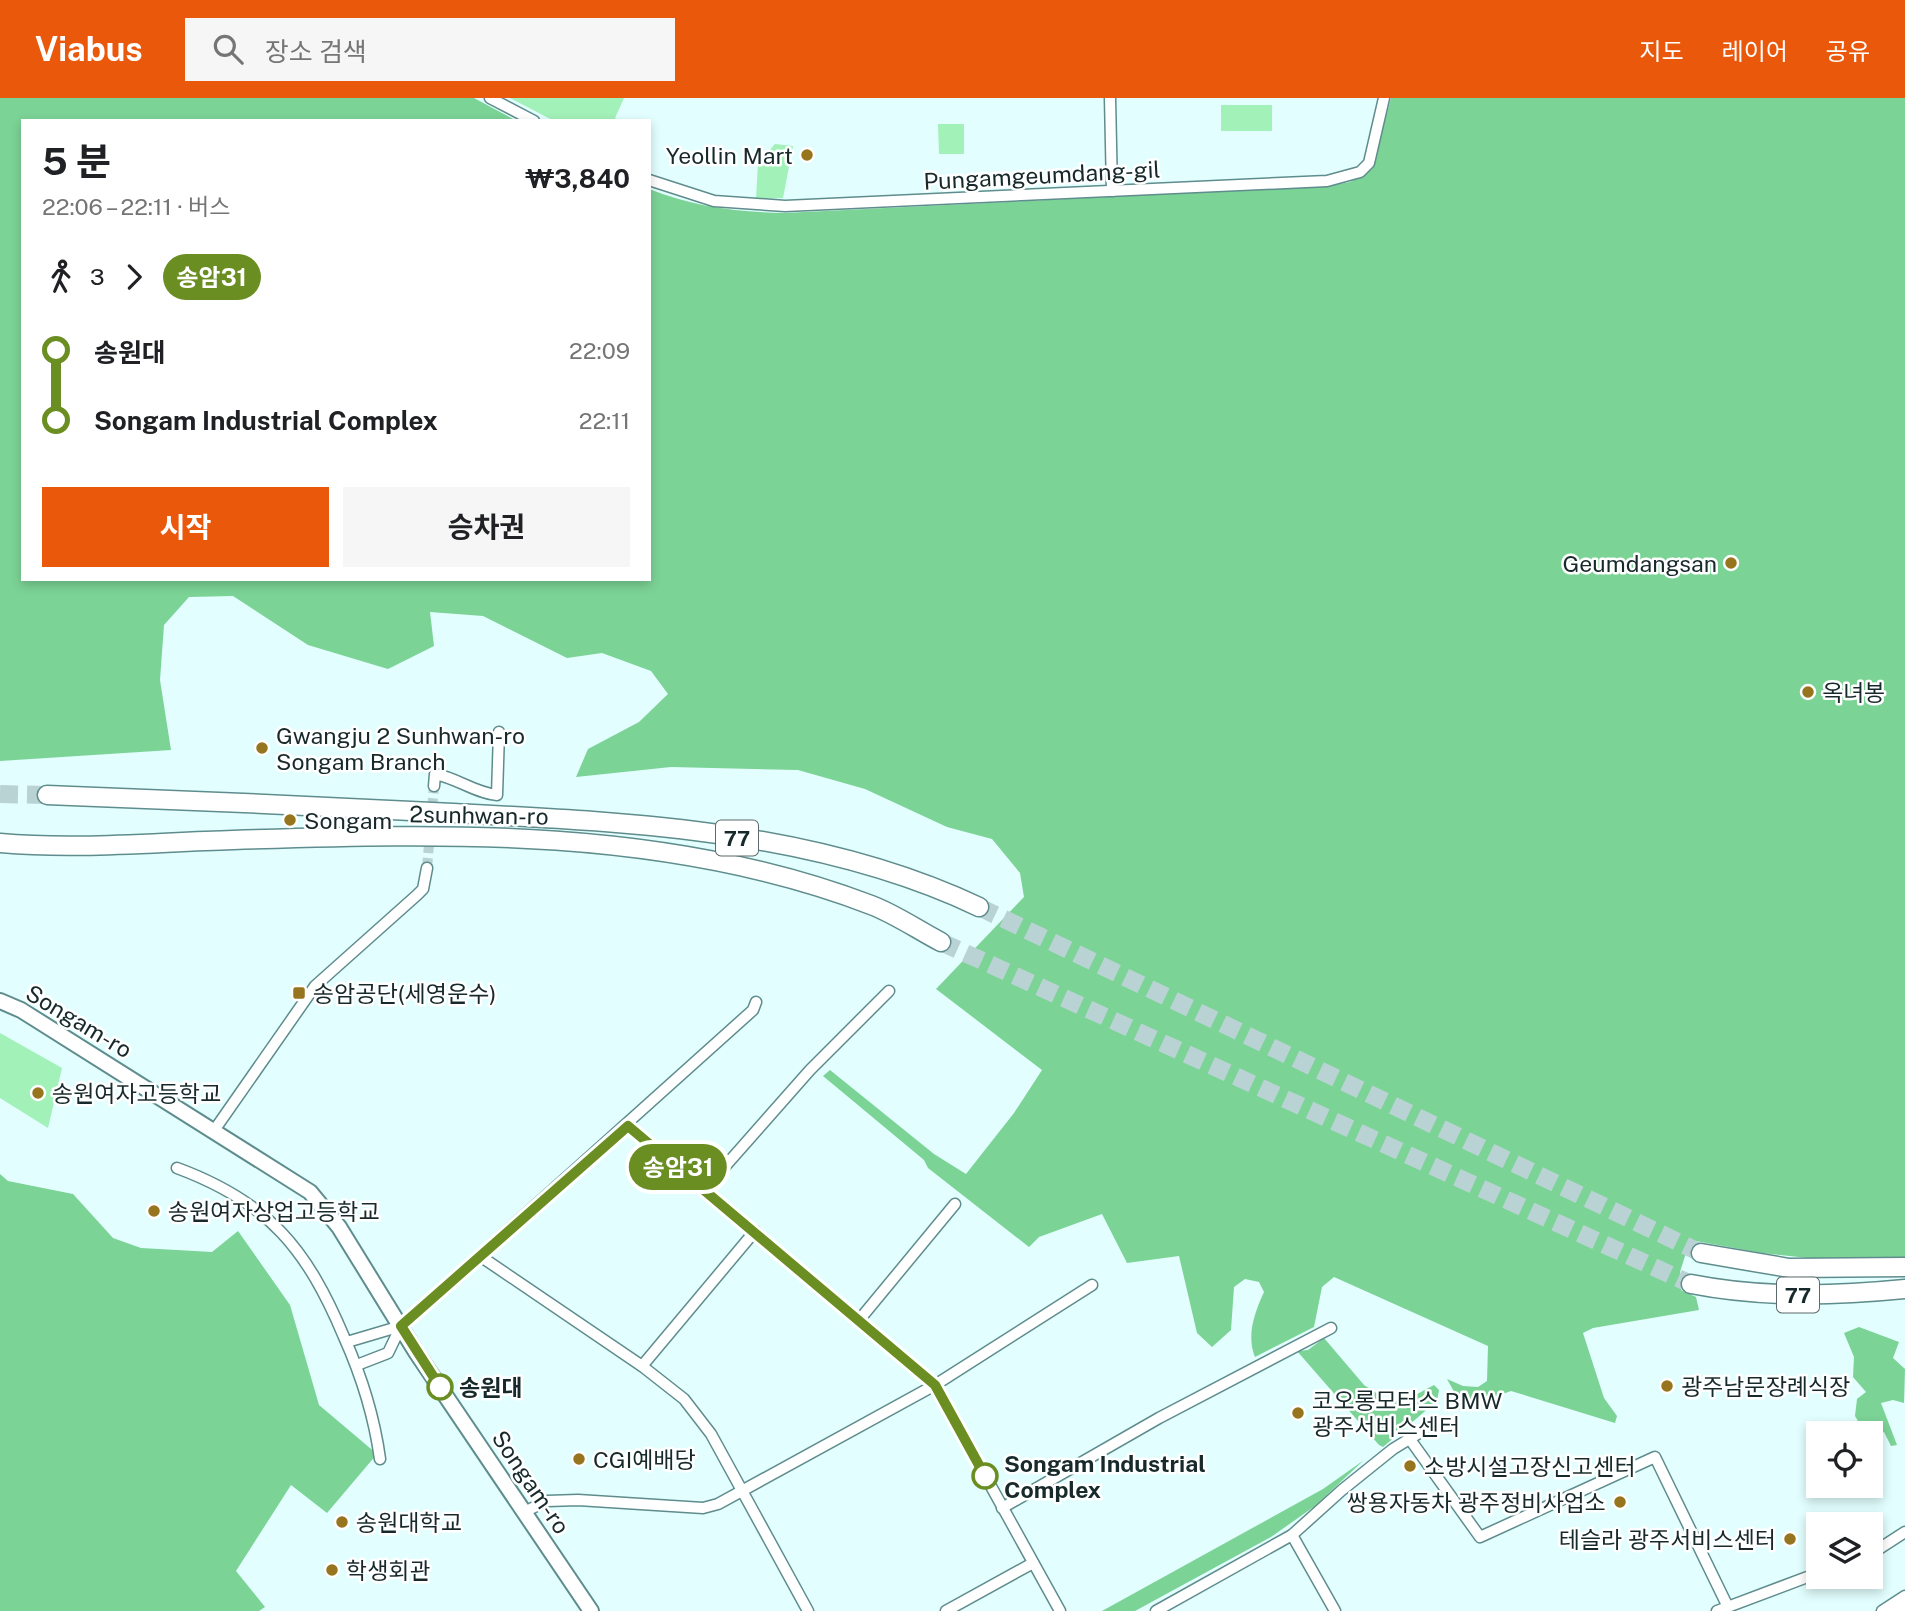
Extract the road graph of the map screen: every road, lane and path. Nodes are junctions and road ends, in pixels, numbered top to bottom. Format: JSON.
{"nodes":[{"id":1,"x":490,"y":98,"type":"edge"},
{"id":2,"x":1110,"y":98,"type":"edge"},
{"id":3,"x":1384,"y":98,"type":"edge"},
{"id":4,"x":530,"y":119,"type":"edge"},
{"id":5,"x":651,"y":181,"type":"edge"},
{"id":6,"x":1112,"y":191,"type":"junction"},
{"id":7,"x":499,"y":732,"type":"dead end"},
{"id":8,"x":434,"y":786,"type":"dead end"},
{"id":9,"x":47,"y":795,"type":"tunnel mouth"},
{"id":10,"x":0,"y":843,"type":"edge"},
{"id":11,"x":427,"y":868,"type":"tunnel mouth"},
{"id":12,"x":979,"y":907,"type":"tunnel mouth"},
{"id":13,"x":941,"y":942,"type":"tunnel mouth"},
{"id":14,"x":888,"y":991,"type":"dead end"},
{"id":15,"x":0,"y":1001,"type":"edge"},
{"id":16,"x":756,"y":1002,"type":"dead end"},
{"id":17,"x":628,"y":1126,"type":"junction"},
{"id":18,"x":212,"y":1132,"type":"junction"},
{"id":19,"x":177,"y":1168,"type":"dead end"},
{"id":20,"x":705,"y":1189,"type":"junction"},
{"id":21,"x":955,"y":1204,"type":"dead end"},
{"id":22,"x":755,"y":1231,"type":"junction"},
{"id":23,"x":1701,"y":1254,"type":"tunnel mouth"},
{"id":24,"x":480,"y":1256,"type":"junction"},
{"id":25,"x":1905,"y":1267,"type":"edge"},
{"id":26,"x":1691,"y":1284,"type":"tunnel mouth"},
{"id":27,"x":1092,"y":1285,"type":"dead end"},
{"id":28,"x":1905,"y":1289,"type":"edge"},
{"id":29,"x":860,"y":1319,"type":"junction"},
{"id":30,"x":401,"y":1326,"type":"junction"},
{"id":31,"x":1331,"y":1328,"type":"dead end"},
{"id":32,"x":347,"y":1342,"type":"junction"},
{"id":33,"x":357,"y":1365,"type":"junction"},
{"id":34,"x":642,"y":1366,"type":"junction"},
{"id":35,"x":935,"y":1385,"type":"junction"},
{"id":36,"x":1424,"y":1430,"type":"dead end"},
{"id":37,"x":1409,"y":1438,"type":"junction"},
{"id":38,"x":380,"y":1459,"type":"dead end"},
{"id":39,"x":740,"y":1492,"type":"junction"},
{"id":40,"x":1002,"y":1508,"type":"junction"},
{"id":41,"x":524,"y":1512,"type":"junction"},
{"id":42,"x":1905,"y":1532,"type":"edge"},
{"id":43,"x":1292,"y":1535,"type":"junction"},
{"id":44,"x":1883,"y":1546,"type":"edge"},
{"id":45,"x":1033,"y":1563,"type":"junction"},
{"id":46,"x":1806,"y":1577,"type":"edge"},
{"id":47,"x":1905,"y":1596,"type":"edge"},
{"id":48,"x":1727,"y":1605,"type":"junction"},
{"id":49,"x":1905,"y":1609,"type":"edge"},
{"id":50,"x":591,"y":1611,"type":"edge"},
{"id":51,"x":808,"y":1611,"type":"edge"},
{"id":52,"x":946,"y":1611,"type":"edge"},
{"id":53,"x":1060,"y":1611,"type":"edge"},
{"id":54,"x":1156,"y":1611,"type":"edge"},
{"id":55,"x":1335,"y":1611,"type":"edge"},
{"id":56,"x":1717,"y":1611,"type":"edge"},
{"id":57,"x":1882,"y":1611,"type":"edge"},
{"id":58,"x":1899,"y":1611,"type":"edge"}],
"edges":[{"from":1,"to":4,"type":"street"},
{"from":2,"to":6,"type":"street"},
{"from":3,"to":6,"type":"street","name":"Pungamgeumdang-gil"},
{"from":5,"to":6,"type":"street","name":"Pungamgeumdang-gil"},
{"from":7,"to":8,"type":"street"},
{"from":9,"to":12,"type":"highway","name":"2sunhwan-ro","number":"77"},
{"from":10,"to":13,"type":"highway","name":"2sunhwan-ro","number":"77"},
{"from":11,"to":18,"type":"street"},
{"from":14,"to":20,"type":"street"},
{"from":15,"to":18,"type":"main road","name":"Songam-ro"},
{"from":16,"to":17,"type":"street"},
{"from":17,"to":20,"type":"street"},
{"from":17,"to":24,"type":"street"},
{"from":18,"to":30,"type":"main road","name":"Songam-ro"},
{"from":19,"to":32,"type":"street"},
{"from":20,"to":22,"type":"street"},
{"from":21,"to":29,"type":"street"},
{"from":22,"to":29,"type":"street"},
{"from":22,"to":34,"type":"street"},
{"from":23,"to":25,"type":"highway","number":"77"},
{"from":24,"to":30,"type":"street"},
{"from":24,"to":34,"type":"street"},
{"from":26,"to":28,"type":"highway","number":"77"},
{"from":27,"to":35,"type":"street"},
{"from":29,"to":35,"type":"street"},
{"from":30,"to":32,"type":"street"},
{"from":30,"to":33,"type":"street"},
{"from":30,"to":41,"type":"main road","name":"Songam-ro"},
{"from":31,"to":40,"type":"street"},
{"from":32,"to":33,"type":"street"},
{"from":33,"to":38,"type":"street"},
{"from":34,"to":39,"type":"street"},
{"from":35,"to":39,"type":"street"},
{"from":35,"to":40,"type":"street"},
{"from":36,"to":37,"type":"street"},
{"from":37,"to":43,"type":"street"},
{"from":37,"to":48,"type":"street"},
{"from":39,"to":41,"type":"street"},
{"from":39,"to":51,"type":"street"},
{"from":40,"to":45,"type":"street"},
{"from":41,"to":50,"type":"main road","name":"Songam-ro"},
{"from":42,"to":44,"type":"street"},
{"from":43,"to":54,"type":"street"},
{"from":43,"to":55,"type":"street"},
{"from":45,"to":52,"type":"street"},
{"from":45,"to":53,"type":"street"},
{"from":46,"to":48,"type":"street"},
{"from":47,"to":57,"type":"street"},
{"from":48,"to":56,"type":"street"},
{"from":49,"to":58,"type":"main road"}]}
